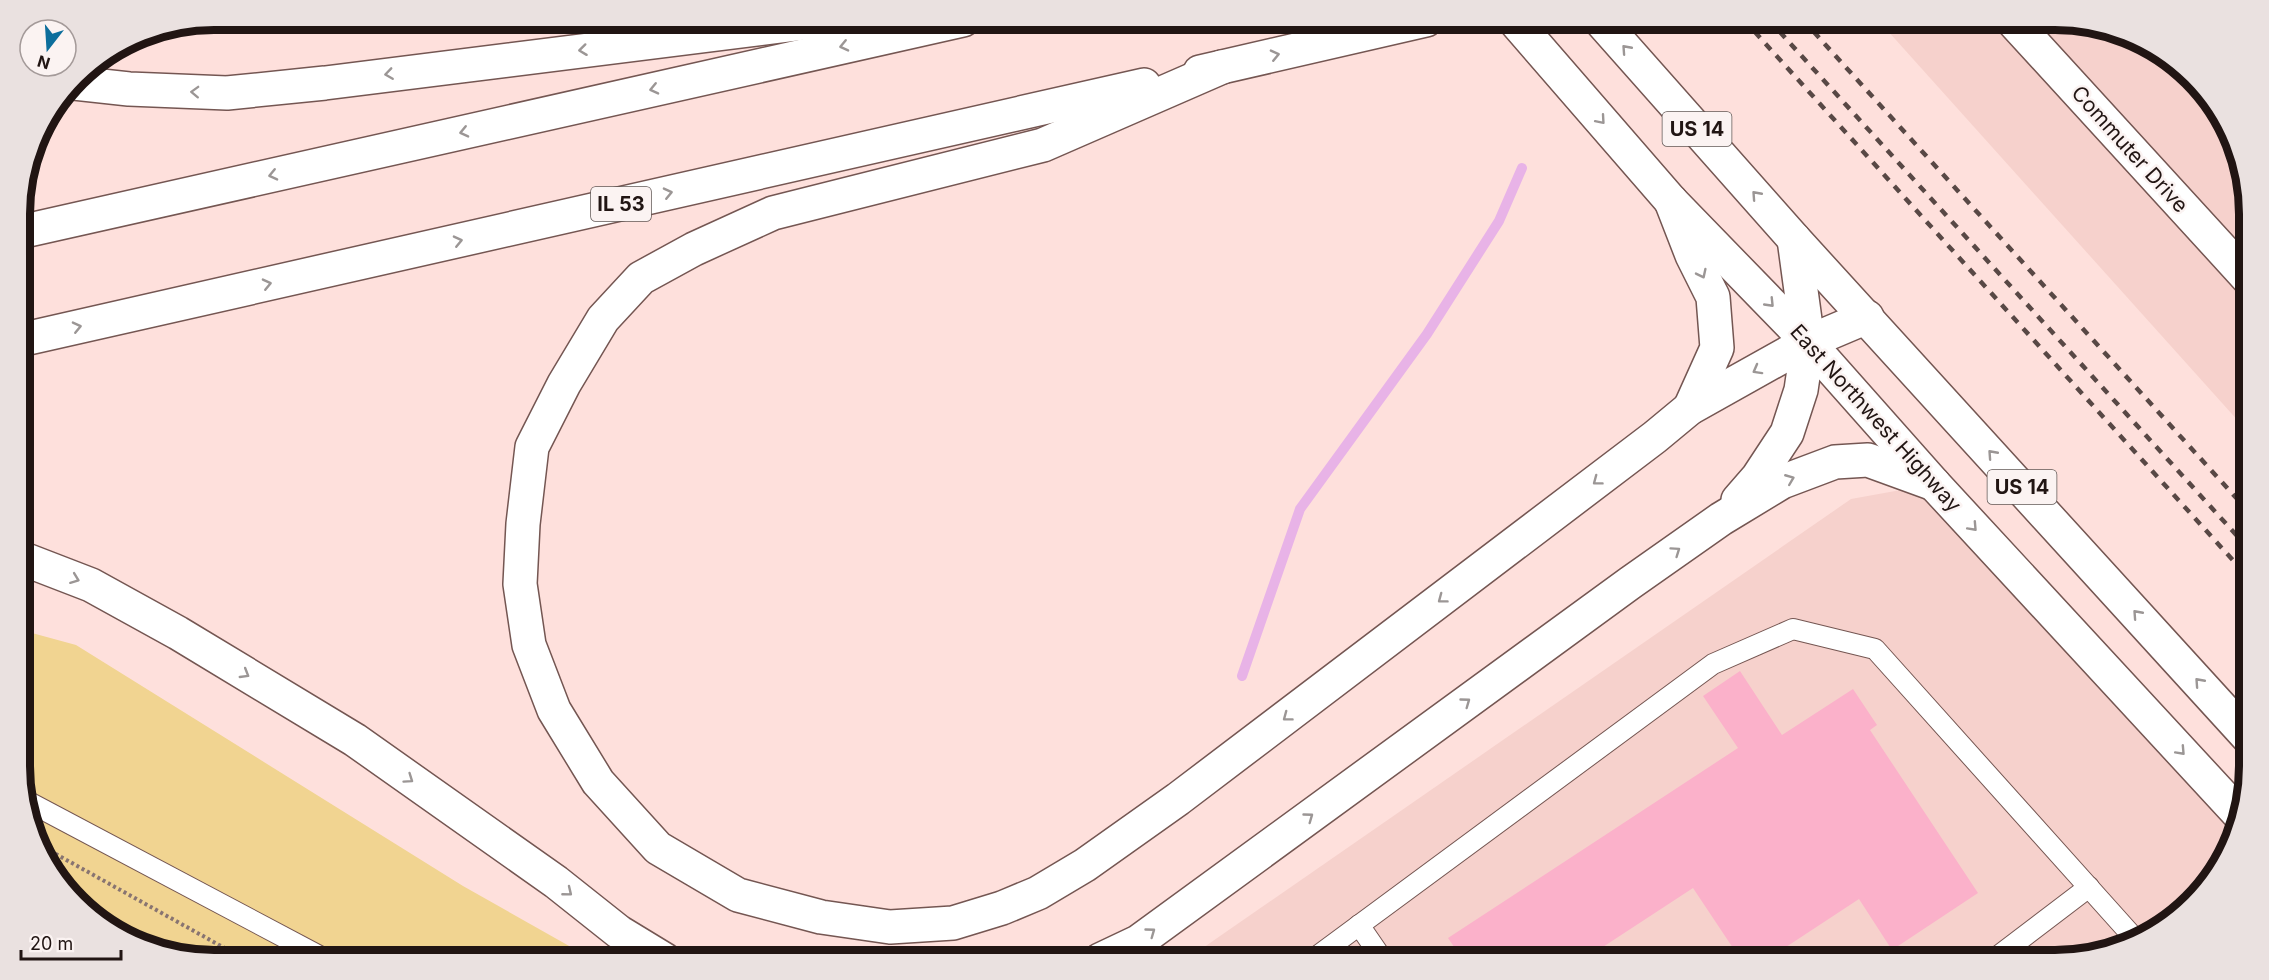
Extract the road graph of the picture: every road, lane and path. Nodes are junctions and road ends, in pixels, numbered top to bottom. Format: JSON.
{"nodes":[{"id":1,"x":746,"y":30,"type":"edge"},
{"id":2,"x":919,"y":30,"type":"edge"},
{"id":3,"x":1383,"y":30,"type":"edge"},
{"id":4,"x":1523,"y":30,"type":"edge"},
{"id":5,"x":1609,"y":30,"type":"edge"},
{"id":6,"x":2021,"y":30,"type":"edge"},
{"id":7,"x":1222,"y":67,"type":"junction"},
{"id":8,"x":84,"y":84,"type":"edge"},
{"id":9,"x":1671,"y":201,"type":"junction"},
{"id":10,"x":30,"y":230,"type":"edge"},
{"id":11,"x":1794,"y":239,"type":"junction"},
{"id":12,"x":2239,"y":268,"type":"edge"},
{"id":13,"x":1867,"y":317,"type":"junction"},
{"id":14,"x":30,"y":338,"type":"edge"},
{"id":15,"x":1808,"y":342,"type":"junction"},
{"id":16,"x":1690,"y":408,"type":"junction"},
{"id":17,"x":1934,"y":484,"type":"junction"},
{"id":18,"x":1721,"y":519,"type":"junction"},
{"id":19,"x":30,"y":561,"type":"edge"},
{"id":20,"x":2239,"y":727,"type":"edge"},
{"id":21,"x":35,"y":805,"type":"edge"},
{"id":22,"x":2234,"y":808,"type":"edge"},
{"id":23,"x":52,"y":852,"type":"edge"},
{"id":24,"x":2089,"y":887,"type":"junction"},
{"id":25,"x":1359,"y":925,"type":"junction"},
{"id":26,"x":2130,"y":933,"type":"edge"},
{"id":27,"x":228,"y":950,"type":"edge"},
{"id":28,"x":308,"y":950,"type":"edge"},
{"id":29,"x":649,"y":950,"type":"edge"},
{"id":30,"x":1121,"y":950,"type":"edge"},
{"id":31,"x":1325,"y":950,"type":"edge"},
{"id":32,"x":1376,"y":950,"type":"edge"},
{"id":33,"x":2006,"y":950,"type":"edge"}],
"edges":[{"from":1,"to":8,"type":"main road","one_way":true},
{"from":2,"to":10,"type":"main road","one_way":true},
{"from":7,"to":3,"type":"main road","number":"IL 53","one_way":true},
{"from":4,"to":9,"type":"main road","name":"East Northwest Highway","number":"US 14","one_way":true},
{"from":11,"to":5,"type":"main road","number":"US 14","one_way":true},
{"from":6,"to":12,"type":"main road","name":"Commuter Drive"},
{"from":14,"to":7,"type":"main road","number":"IL 53","one_way":true},
{"from":16,"to":7,"type":"main road","one_way":true},
{"from":9,"to":15,"type":"main road","name":"East Northwest Highway","number":"US 14","one_way":true},
{"from":9,"to":16,"type":"main road","one_way":true},
{"from":11,"to":13,"type":"main road","number":"US 14"},
{"from":11,"to":15,"type":"main road"},
{"from":13,"to":15,"type":"main road"},
{"from":20,"to":13,"type":"main road","number":"US 14","one_way":true},
{"from":15,"to":16,"type":"main road","one_way":true},
{"from":15,"to":17,"type":"main road","name":"East Northwest Highway","number":"US 14"},
{"from":15,"to":18,"type":"main road"},
{"from":18,"to":17,"type":"main road","one_way":true},
{"from":17,"to":22,"type":"main road","name":"East Northwest Highway","number":"US 14","one_way":true},
{"from":30,"to":18,"type":"main road","one_way":true},
{"from":19,"to":29,"type":"main road","one_way":true},
{"from":21,"to":28,"type":"lane"},
{"from":23,"to":27,"type":"path"},
{"from":24,"to":25,"type":"lane"},
{"from":24,"to":26,"type":"lane"},
{"from":24,"to":33,"type":"lane"},
{"from":25,"to":31,"type":"lane"},
{"from":25,"to":32,"type":"lane"}]}
